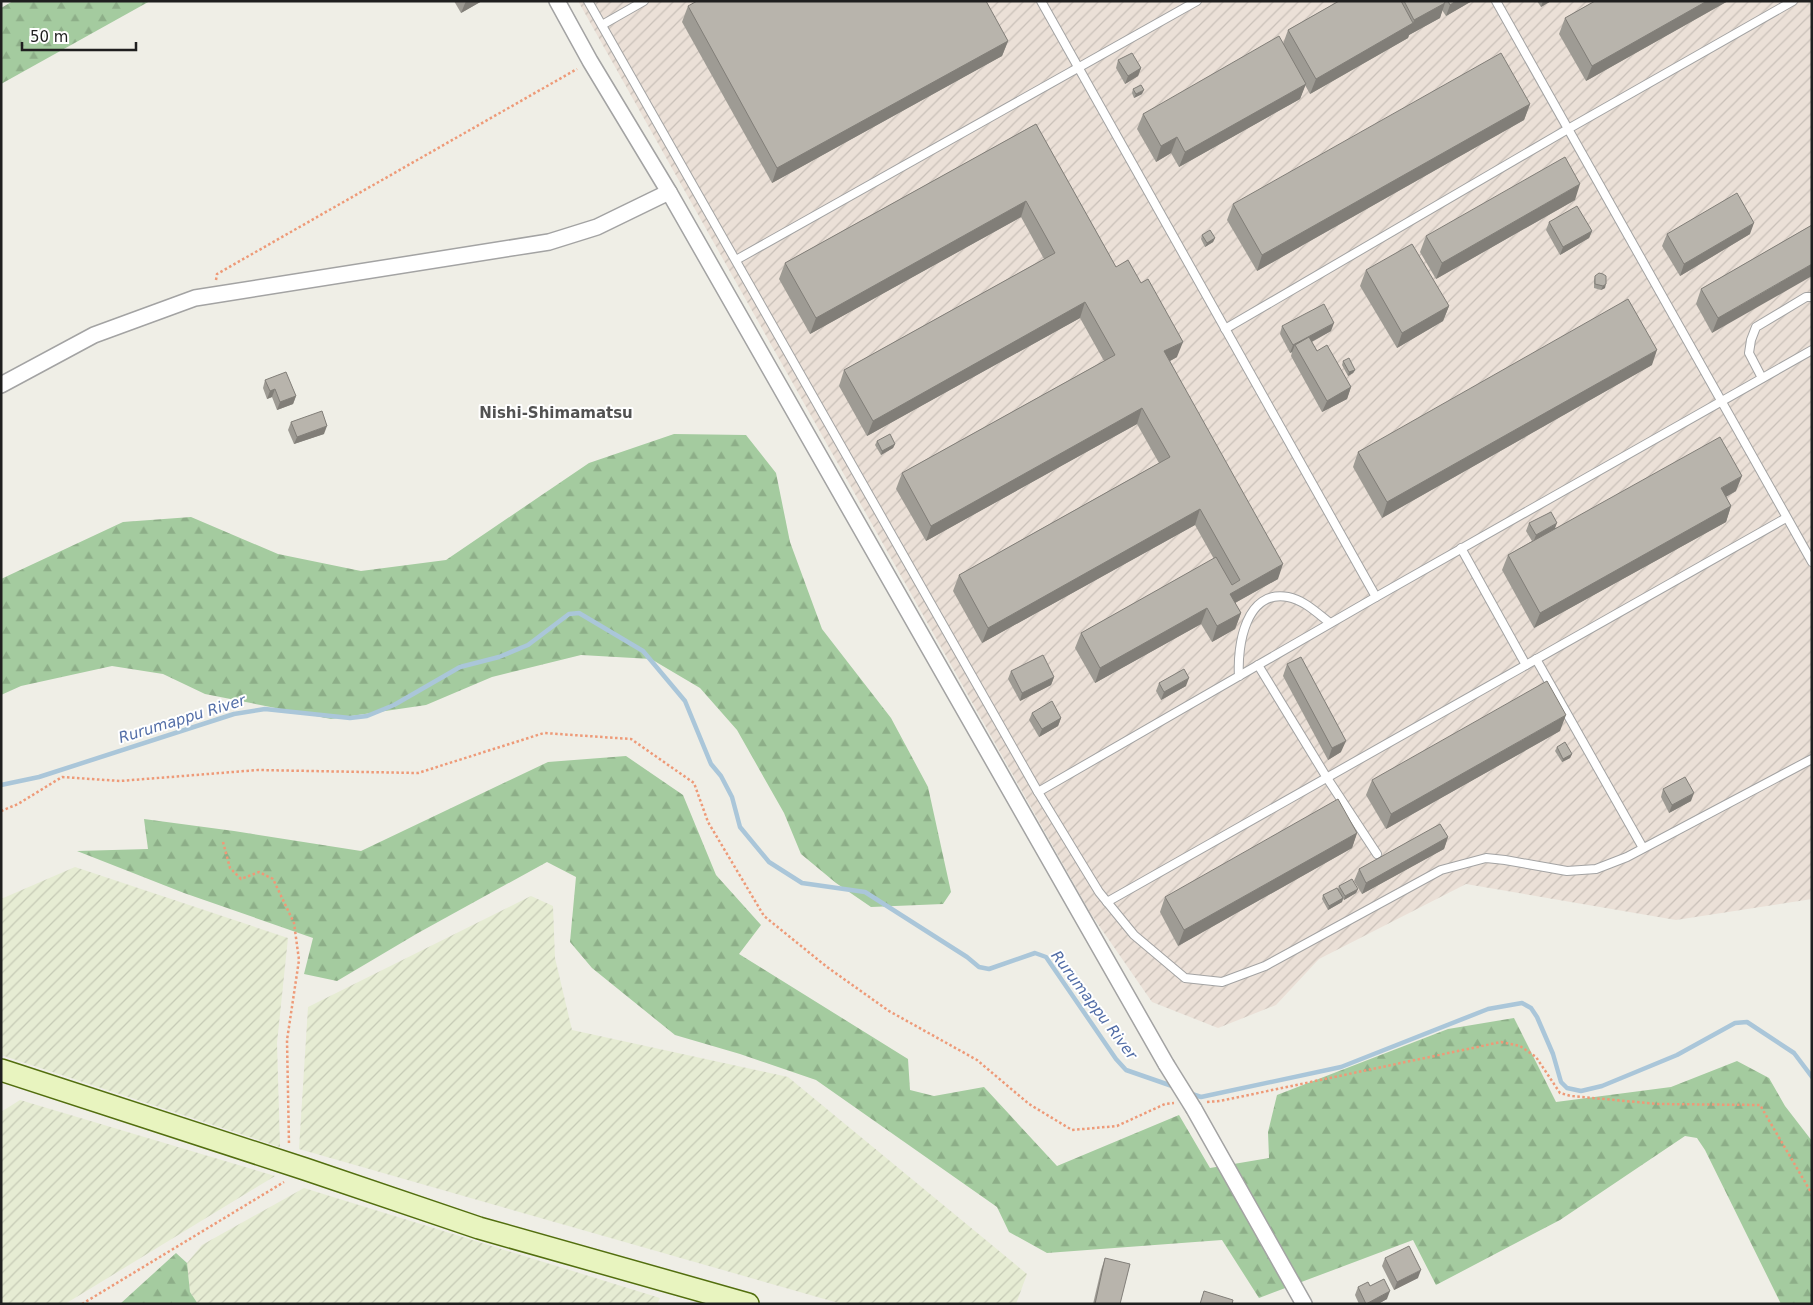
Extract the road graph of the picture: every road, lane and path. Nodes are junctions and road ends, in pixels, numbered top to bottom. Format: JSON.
{"nodes":[{"id":1,"x":556,"y":1,"type":"edge"},
{"id":2,"x":588,"y":1,"type":"edge"},
{"id":3,"x":644,"y":1,"type":"edge"},
{"id":4,"x":1041,"y":1,"type":"edge"},
{"id":5,"x":1197,"y":1,"type":"edge"},
{"id":6,"x":1496,"y":1,"type":"edge"},
{"id":7,"x":1793,"y":1,"type":"edge"},
{"id":8,"x":602,"y":25,"type":"junction"},
{"id":9,"x":590,"y":62,"type":"junction"},
{"id":10,"x":1079,"y":68,"type":"junction"},
{"id":11,"x":1568,"y":129,"type":"junction"},
{"id":12,"x":669,"y":192,"type":"junction"},
{"id":13,"x":736,"y":260,"type":"junction"},
{"id":14,"x":212,"y":296,"type":"junction"},
{"id":15,"x":1812,"y":297,"type":"edge"},
{"id":16,"x":1225,"y":329,"type":"junction"},
{"id":17,"x":1812,"y":350,"type":"edge"},
{"id":18,"x":1762,"y":378,"type":"junction"},
{"id":19,"x":1,"y":385,"type":"edge"},
{"id":20,"x":1721,"y":401,"type":"junction"},
{"id":21,"x":1786,"y":518,"type":"junction"},
{"id":22,"x":1461,"y":548,"type":"junction"},
{"id":23,"x":1812,"y":562,"type":"edge"},
{"id":24,"x":1376,"y":596,"type":"junction"},
{"id":25,"x":1330,"y":623,"type":"junction"},
{"id":26,"x":1536,"y":659,"type":"junction"},
{"id":27,"x":1258,"y":665,"type":"junction"},
{"id":28,"x":1526,"y":665,"type":"junction"},
{"id":29,"x":1239,"y":676,"type":"junction"},
{"id":30,"x":1812,"y":759,"type":"edge"},
{"id":31,"x":1327,"y":778,"type":"junction"},
{"id":32,"x":1038,"y":792,"type":"junction"},
{"id":33,"x":1,"y":811,"type":"edge"},
{"id":34,"x":223,"y":842,"type":"dead end"},
{"id":35,"x":1643,"y":848,"type":"junction"},
{"id":36,"x":1377,"y":854,"type":"dead end"},
{"id":37,"x":1107,"y":902,"type":"junction"},
{"id":38,"x":1,"y":1070,"type":"edge"},
{"id":39,"x":1174,"y":1103,"type":"dead end"},
{"id":40,"x":1198,"y":1106,"type":"junction"},
{"id":41,"x":297,"y":1166,"type":"junction"},
{"id":42,"x":1812,"y":1194,"type":"edge"},
{"id":43,"x":82,"y":1304,"type":"edge"},
{"id":44,"x":748,"y":1304,"type":"edge"},
{"id":45,"x":1304,"y":1304,"type":"edge"}],
"edges":[{"from":1,"to":9,"type":"street"},
{"from":2,"to":8,"type":"lane"},
{"from":3,"to":8,"type":"lane"},
{"from":4,"to":10,"type":"lane"},
{"from":5,"to":10,"type":"lane"},
{"from":6,"to":11,"type":"lane"},
{"from":7,"to":11,"type":"lane"},
{"from":8,"to":13,"type":"lane"},
{"from":9,"to":12,"type":"street"},
{"from":9,"to":14,"type":"path"},
{"from":10,"to":13,"type":"lane"},
{"from":10,"to":16,"type":"lane"},
{"from":11,"to":16,"type":"lane"},
{"from":11,"to":20,"type":"lane"},
{"from":12,"to":14,"type":"street"},
{"from":12,"to":40,"type":"street","bridge":true},
{"from":13,"to":32,"type":"lane"},
{"from":14,"to":19,"type":"street"},
{"from":15,"to":18,"type":"lane"},
{"from":16,"to":24,"type":"lane"},
{"from":17,"to":18,"type":"lane"},
{"from":18,"to":20,"type":"lane"},
{"from":20,"to":21,"type":"lane"},
{"from":20,"to":22,"type":"lane"},
{"from":21,"to":23,"type":"lane"},
{"from":21,"to":26,"type":"lane"},
{"from":22,"to":24,"type":"lane"},
{"from":22,"to":28,"type":"lane"},
{"from":24,"to":25,"type":"lane"},
{"from":25,"to":27,"type":"lane"},
{"from":25,"to":29,"type":"lane"},
{"from":26,"to":28,"type":"lane"},
{"from":26,"to":35,"type":"lane"},
{"from":27,"to":29,"type":"lane"},
{"from":27,"to":31,"type":"lane"},
{"from":28,"to":31,"type":"lane"},
{"from":29,"to":32,"type":"lane"},
{"from":30,"to":35,"type":"lane"},
{"from":31,"to":36,"type":"lane"},
{"from":31,"to":37,"type":"lane"},
{"from":32,"to":37,"type":"lane"},
{"from":33,"to":39,"type":"path"},
{"from":34,"to":41,"type":"path"},
{"from":35,"to":37,"type":"lane"},
{"from":38,"to":41,"type":"street"},
{"from":40,"to":42,"type":"path"},
{"from":40,"to":45,"type":"street"},
{"from":41,"to":43,"type":"path"},
{"from":41,"to":44,"type":"street"}]}
